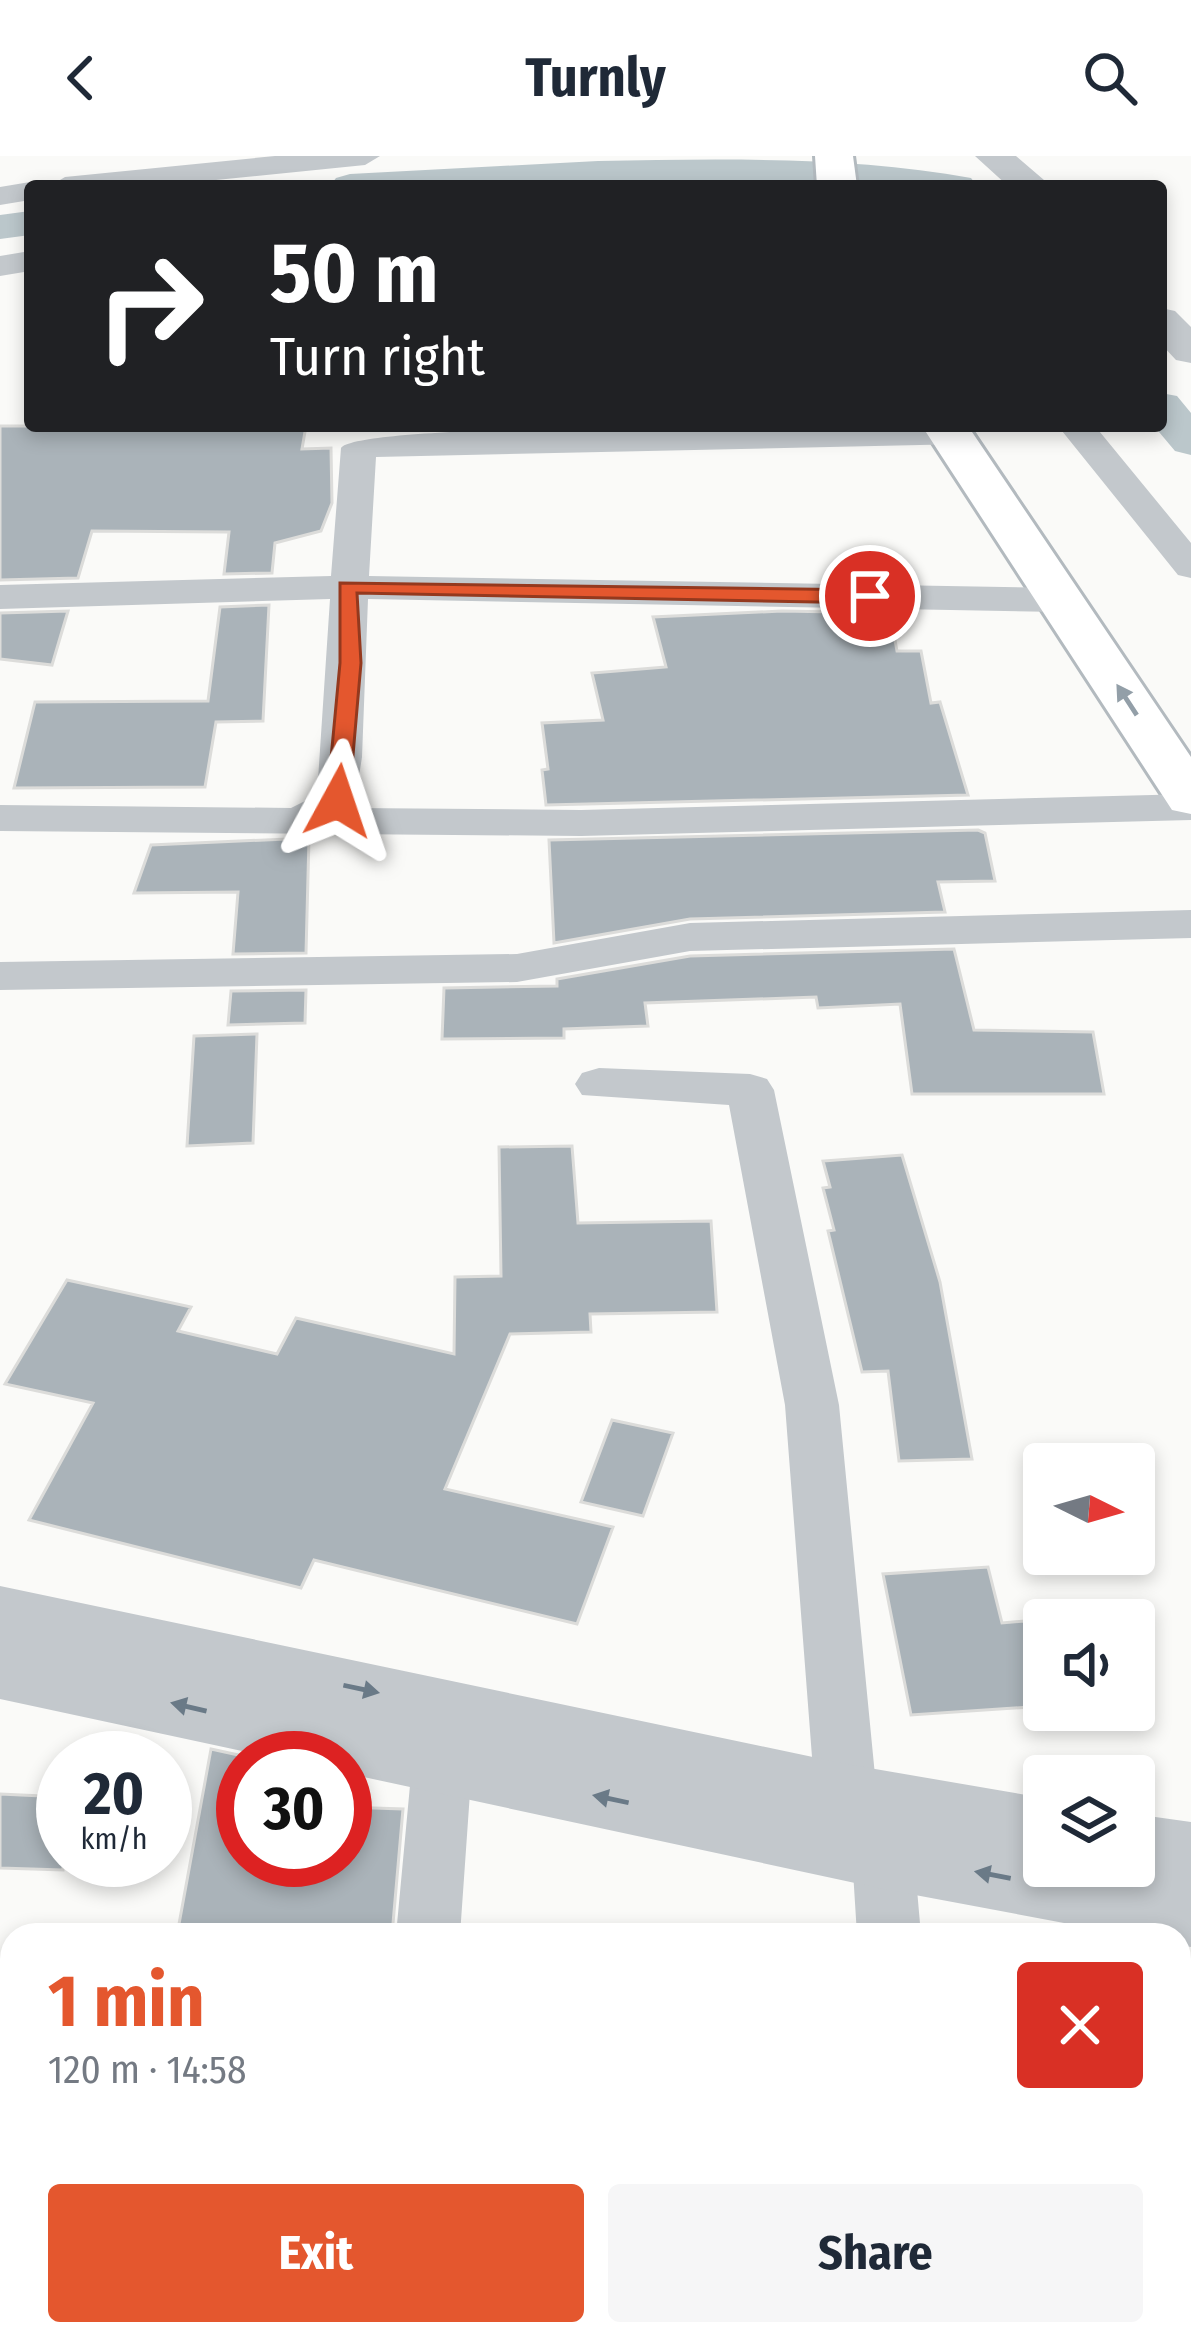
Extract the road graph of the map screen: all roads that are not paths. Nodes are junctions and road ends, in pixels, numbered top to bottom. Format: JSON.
{"nodes":[{"id":1,"x":365,"y":156,"type":"edge"},
{"id":2,"x":993,"y":156,"type":"edge"},
{"id":3,"x":125,"y":180,"type":"edge"},
{"id":4,"x":1024,"y":180,"type":"edge"},
{"id":5,"x":866,"y":432,"type":"edge"},
{"id":6,"x":961,"y":432,"type":"edge"},
{"id":7,"x":962,"y":432,"type":"edge"},
{"id":8,"x":1081,"y":432,"type":"edge"},
{"id":9,"x":1191,"y":567,"type":"edge"},
{"id":10,"x":347,"y":587,"type":"junction"},
{"id":11,"x":0,"y":597,"type":"edge"},
{"id":12,"x":1060,"y":600,"type":"junction"},
{"id":13,"x":1191,"y":732,"type":"edge"},
{"id":14,"x":1191,"y":802,"type":"edge"},
{"id":15,"x":0,"y":818,"type":"edge"},
{"id":16,"x":293,"y":823,"type":"junction"},
{"id":17,"x":1191,"y":923,"type":"edge"},
{"id":18,"x":0,"y":976,"type":"edge"},
{"id":19,"x":599,"y":1084,"type":"dead end"},
{"id":20,"x":0,"y":1615,"type":"edge"},
{"id":21,"x":0,"y":1670,"type":"edge"},
{"id":22,"x":442,"y":1764,"type":"junction"},
{"id":23,"x":864,"y":1825,"type":"junction"},
{"id":24,"x":1023,"y":1830,"type":"edge"},
{"id":25,"x":1155,"y":1850,"type":"edge"},
{"id":26,"x":1191,"y":1856,"type":"edge"},
{"id":27,"x":1191,"y":1912,"type":"edge"},
{"id":28,"x":429,"y":1923,"type":"edge"},
{"id":29,"x":886,"y":1923,"type":"edge"}],
"edges":[{"from":1,"to":3,"type":"street"},
{"from":2,"to":4,"type":"street"},
{"from":5,"to":10,"type":"street"},
{"from":6,"to":12,"type":"main road"},
{"from":7,"to":13,"type":"main road"},
{"from":8,"to":9,"type":"street"},
{"from":10,"to":11,"type":"street"},
{"from":10,"to":12,"type":"street"},
{"from":10,"to":16,"type":"street"},
{"from":14,"to":12,"type":"main road","one_way":true},
{"from":14,"to":16,"type":"street"},
{"from":15,"to":16,"type":"street"},
{"from":17,"to":18,"type":"street"},
{"from":19,"to":23,"type":"street"},
{"from":20,"to":23,"type":"street","one_way":true},
{"from":22,"to":21,"type":"street","one_way":true},
{"from":23,"to":22,"type":"street","one_way":true},
{"from":22,"to":28,"type":"street"},
{"from":23,"to":24,"type":"street"},
{"from":27,"to":23,"type":"street","one_way":true},
{"from":23,"to":29,"type":"street"},
{"from":25,"to":26,"type":"street"}]}
